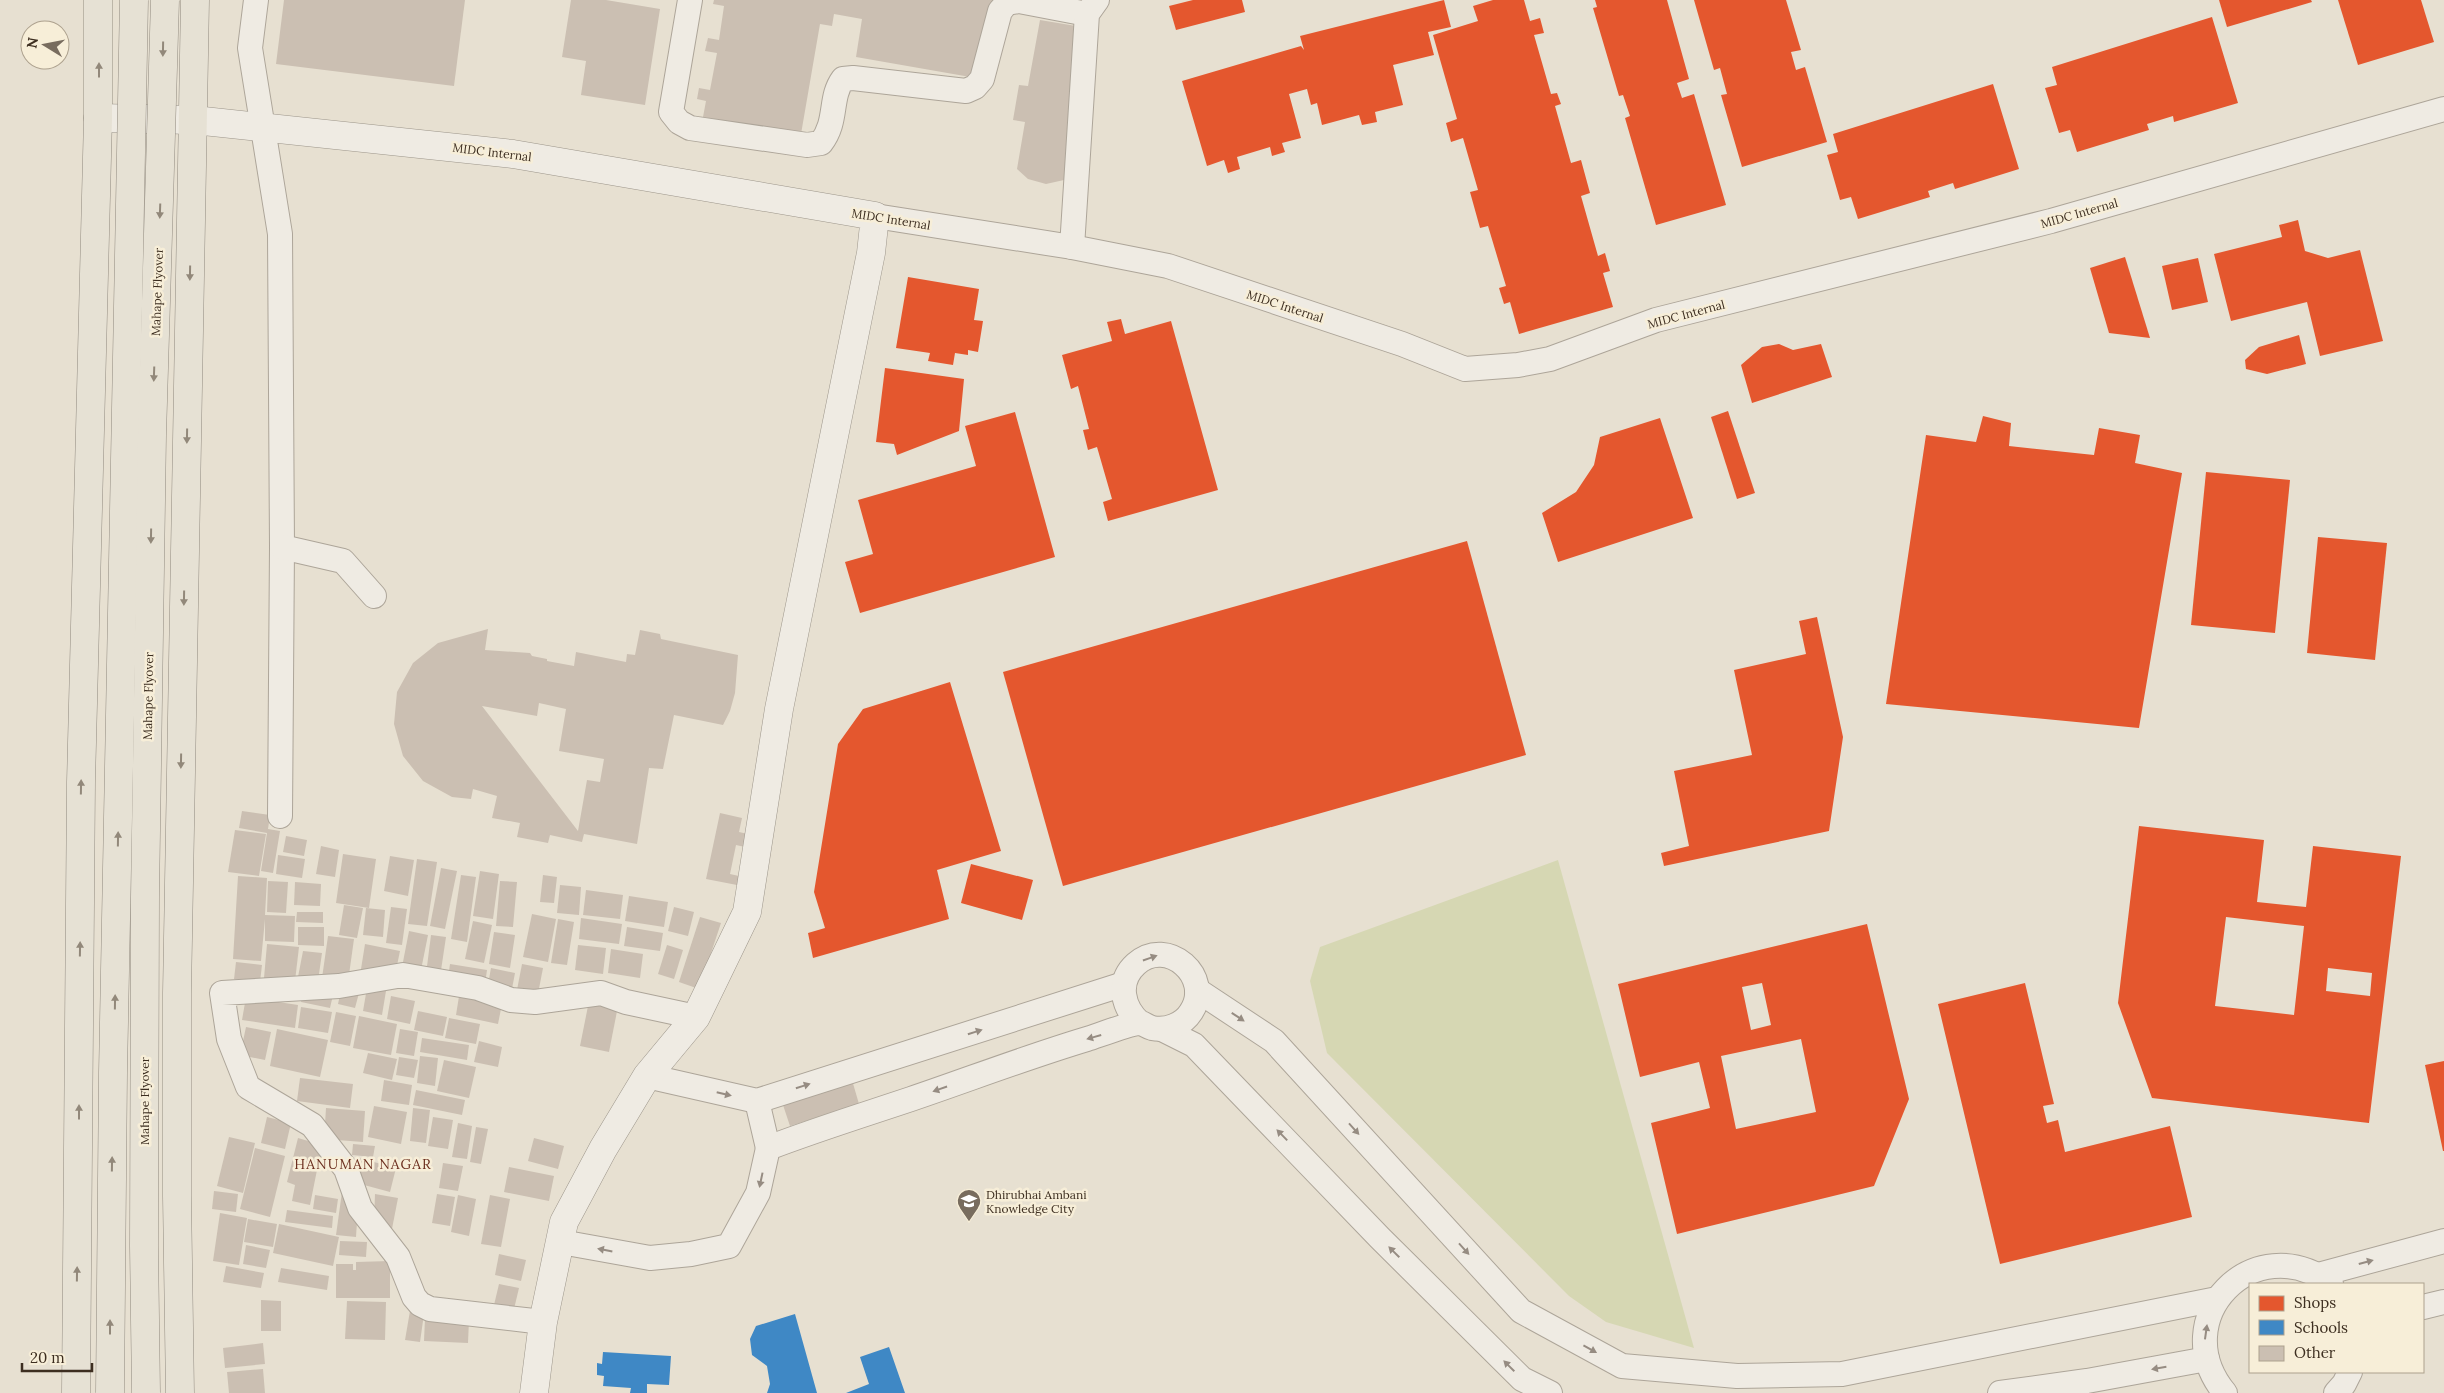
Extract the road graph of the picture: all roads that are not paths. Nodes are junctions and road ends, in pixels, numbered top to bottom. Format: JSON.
{"nodes":[{"id":1,"x":98,"y":0,"type":"edge"},
{"id":2,"x":134,"y":0,"type":"edge"},
{"id":3,"x":165,"y":0,"type":"edge"},
{"id":4,"x":195,"y":0,"type":"edge"},
{"id":5,"x":256,"y":0,"type":"edge"},
{"id":6,"x":690,"y":0,"type":"edge"},
{"id":7,"x":1092,"y":7,"type":"edge"},
{"id":8,"x":2444,"y":109,"type":"edge"},
{"id":9,"x":98,"y":118,"type":"junction"},
{"id":10,"x":194,"y":120,"type":"junction"},
{"id":11,"x":264,"y":126,"type":"junction"},
{"id":12,"x":875,"y":216,"type":"junction"},
{"id":13,"x":1072,"y":247,"type":"junction"},
{"id":14,"x":282,"y":547,"type":"junction"},
{"id":15,"x":374,"y":596,"type":"dead end"},
{"id":16,"x":280,"y":816,"type":"dead end"},
{"id":17,"x":1124,"y":984,"type":"junction"},
{"id":18,"x":1197,"y":990,"type":"junction"},
{"id":19,"x":696,"y":1017,"type":"junction"},
{"id":20,"x":1151,"y":1026,"type":"junction"},
{"id":21,"x":646,"y":1076,"type":"junction"},
{"id":22,"x":757,"y":1101,"type":"junction"},
{"id":23,"x":768,"y":1148,"type":"junction"},
{"id":24,"x":2444,"y":1241,"type":"edge"},
{"id":25,"x":561,"y":1242,"type":"junction"},
{"id":26,"x":2325,"y":1280,"type":"edge"},
{"id":27,"x":2217,"y":1300,"type":"junction"},
{"id":28,"x":2444,"y":1302,"type":"edge"},
{"id":29,"x":2424,"y":1307,"type":"edge"},
{"id":30,"x":543,"y":1322,"type":"junction"},
{"id":31,"x":2207,"y":1359,"type":"junction"},
{"id":32,"x":2350,"y":1373,"type":"edge"},
{"id":33,"x":76,"y":1393,"type":"edge"},
{"id":34,"x":110,"y":1393,"type":"edge"},
{"id":35,"x":146,"y":1393,"type":"edge"},
{"id":36,"x":180,"y":1393,"type":"edge"},
{"id":37,"x":534,"y":1393,"type":"edge"},
{"id":38,"x":1550,"y":1393,"type":"edge"},
{"id":39,"x":2000,"y":1393,"type":"edge"},
{"id":40,"x":2225,"y":1393,"type":"edge"},
{"id":41,"x":2336,"y":1393,"type":"edge"}],
"edges":[{"from":9,"to":1,"type":"main road","one_way":true},
{"from":34,"to":2,"type":"main road","one_way":true,"bridge":true},
{"from":3,"to":35,"type":"main road","name":"Mahape Flyover","one_way":true,"bridge":true},
{"from":4,"to":10,"type":"main road"},
{"from":5,"to":11,"type":"street"},
{"from":6,"to":7,"type":"street"},
{"from":7,"to":13,"type":"street"},
{"from":8,"to":13,"type":"street","name":"MIDC Internal"},
{"from":9,"to":10,"type":"street","name":"MIDC Internal"},
{"from":33,"to":9,"type":"main road","one_way":true},
{"from":10,"to":11,"type":"street","name":"MIDC Internal"},
{"from":10,"to":36,"type":"main road","one_way":true},
{"from":11,"to":12,"type":"street","name":"MIDC Internal"},
{"from":11,"to":14,"type":"street"},
{"from":12,"to":13,"type":"street","name":"MIDC Internal"},
{"from":12,"to":19,"type":"street"},
{"from":14,"to":15,"type":"street"},
{"from":14,"to":16,"type":"street"},
{"from":17,"to":18,"type":"street","one_way":true},
{"from":17,"to":20,"type":"street"},
{"from":22,"to":17,"type":"street","one_way":true},
{"from":18,"to":20,"type":"street"},
{"from":18,"to":27,"type":"street","one_way":true},
{"from":19,"to":21,"type":"street"},
{"from":19,"to":30,"type":"street"},
{"from":20,"to":23,"type":"street","one_way":true},
{"from":38,"to":20,"type":"street","one_way":true},
{"from":21,"to":22,"type":"street","one_way":true},
{"from":21,"to":25,"type":"street"},
{"from":22,"to":23,"type":"street"},
{"from":23,"to":25,"type":"street","one_way":true},
{"from":26,"to":24,"type":"street","one_way":true},
{"from":25,"to":30,"type":"street"},
{"from":26,"to":27,"type":"street"},
{"from":31,"to":27,"type":"street","one_way":true},
{"from":28,"to":29,"type":"street"},
{"from":30,"to":37,"type":"street"},
{"from":31,"to":39,"type":"street","one_way":true},
{"from":31,"to":40,"type":"street"},
{"from":32,"to":41,"type":"street"}]}
